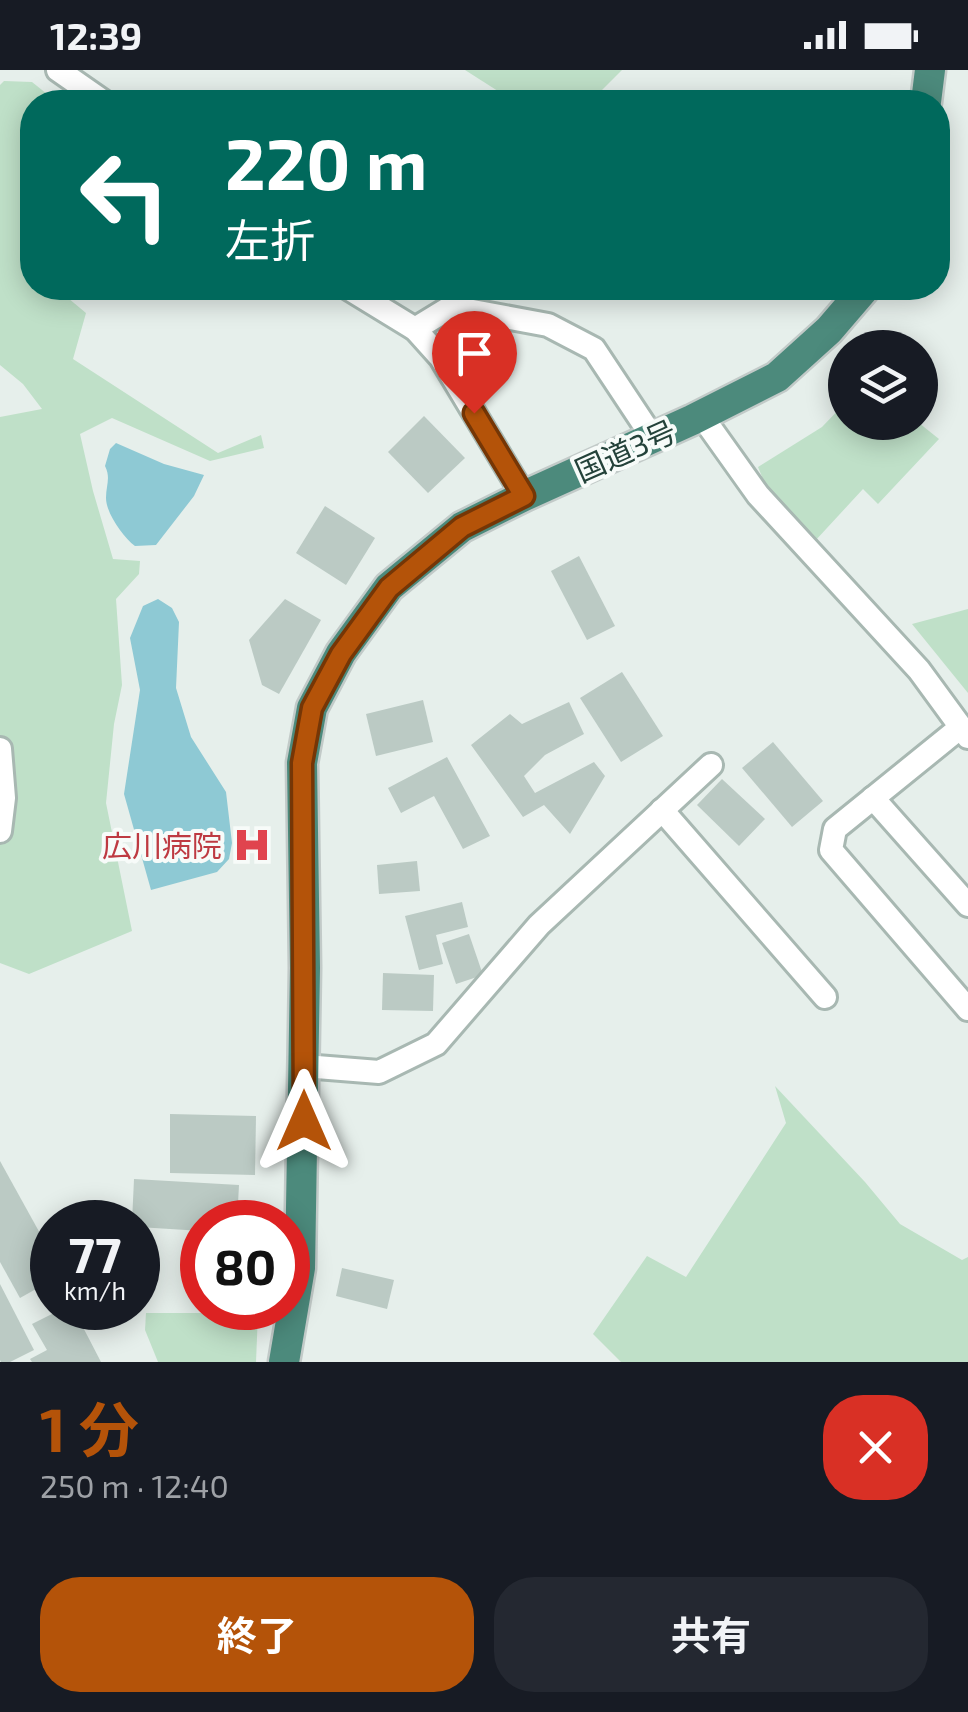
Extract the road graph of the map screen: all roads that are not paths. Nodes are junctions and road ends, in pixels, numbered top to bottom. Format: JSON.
{"nodes":[{"id":1,"x":58,"y":70,"type":"edge"},
{"id":2,"x":87,"y":90,"type":"edge"},
{"id":3,"x":368,"y":300,"type":"edge"},
{"id":4,"x":855,"y":300,"type":"edge"},
{"id":5,"x":416,"y":329,"type":"junction"},
{"id":6,"x":701,"y":416,"type":"junction"},
{"id":7,"x":653,"y":438,"type":"junction"},
{"id":8,"x":524,"y":496,"type":"junction"},
{"id":9,"x":964,"y":732,"type":"edge"},
{"id":10,"x":0,"y":749,"type":"edge"},
{"id":11,"x":711,"y":765,"type":"dead end"},
{"id":12,"x":874,"y":798,"type":"junction"},
{"id":13,"x":662,"y":810,"type":"junction"},
{"id":14,"x":0,"y":832,"type":"edge"},
{"id":15,"x":968,"y":905,"type":"edge"},
{"id":16,"x":825,"y":997,"type":"dead end"},
{"id":17,"x":968,"y":1010,"type":"edge"},
{"id":18,"x":304,"y":1066,"type":"junction"},
{"id":19,"x":284,"y":1362,"type":"edge"}],
"edges":[{"from":1,"to":2,"type":"street"},
{"from":3,"to":5,"type":"street"},
{"from":4,"to":6,"type":"highway","name":"国道3号"},
{"from":5,"to":7,"type":"street"},
{"from":5,"to":8,"type":"street"},
{"from":6,"to":7,"type":"highway","name":"国道3号"},
{"from":6,"to":9,"type":"street"},
{"from":7,"to":8,"type":"highway","name":"国道3号"},
{"from":8,"to":18,"type":"highway","name":"国道3号"},
{"from":9,"to":12,"type":"street"},
{"from":10,"to":14,"type":"street"},
{"from":11,"to":13,"type":"street"},
{"from":12,"to":15,"type":"street"},
{"from":12,"to":17,"type":"street"},
{"from":13,"to":16,"type":"street"},
{"from":13,"to":18,"type":"street"},
{"from":18,"to":19,"type":"highway","name":"国道3号"}]}
